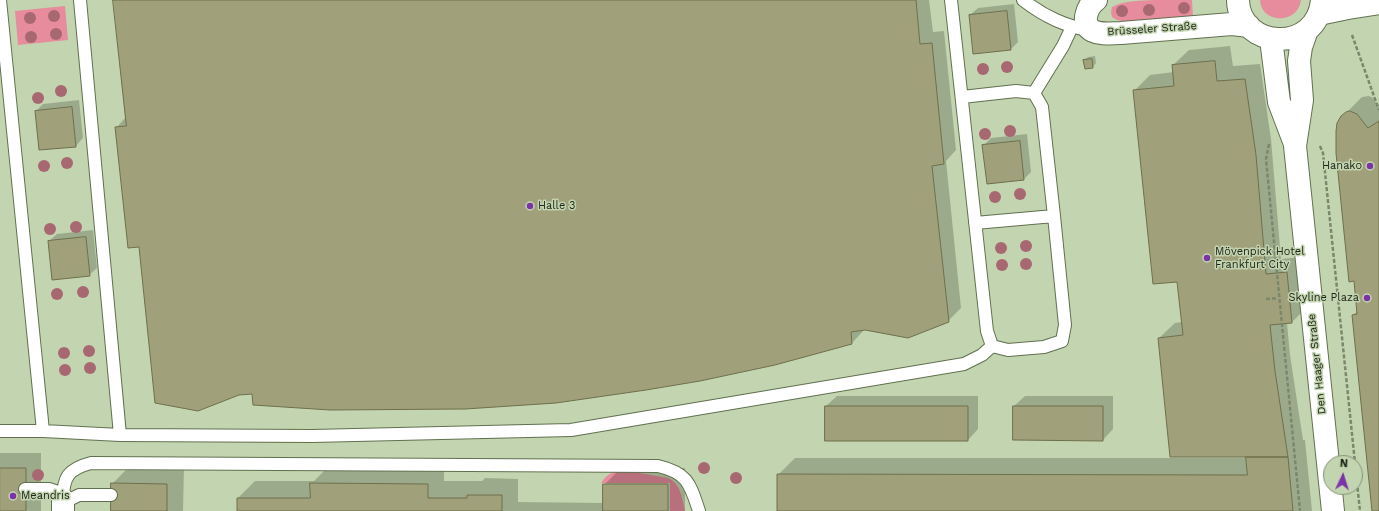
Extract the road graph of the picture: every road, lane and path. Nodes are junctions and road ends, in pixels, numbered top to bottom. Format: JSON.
{"nodes":[{"id":1,"x":0,"y":0,"type":"edge"},
{"id":2,"x":80,"y":0,"type":"edge"},
{"id":3,"x":951,"y":0,"type":"edge"},
{"id":4,"x":1023,"y":0,"type":"edge"},
{"id":5,"x":1096,"y":0,"type":"edge"},
{"id":6,"x":1238,"y":0,"type":"edge"},
{"id":7,"x":1379,"y":3,"type":"edge"},
{"id":8,"x":1316,"y":15,"type":"edge"},
{"id":9,"x":1249,"y":26,"type":"junction"},
{"id":10,"x":1082,"y":29,"type":"junction"},
{"id":11,"x":1352,"y":35,"type":"dead end"},
{"id":12,"x":1271,"y":39,"type":"junction"},
{"id":13,"x":1034,"y":93,"type":"junction"},
{"id":14,"x":962,"y":97,"type":"junction"},
{"id":15,"x":1379,"y":110,"type":"edge"},
{"id":16,"x":1296,"y":146,"type":"junction"},
{"id":17,"x":1323,"y":153,"type":"dead end"},
{"id":18,"x":1266,"y":159,"type":"dead end"},
{"id":19,"x":1054,"y":216,"type":"junction"},
{"id":20,"x":975,"y":223,"type":"junction"},
{"id":21,"x":1278,"y":298,"type":"junction"},
{"id":22,"x":1266,"y":299,"type":"dead end"},
{"id":23,"x":992,"y":346,"type":"junction"},
{"id":24,"x":0,"y":431,"type":"edge"},
{"id":25,"x":42,"y":431,"type":"junction"},
{"id":26,"x":120,"y":435,"type":"junction"},
{"id":27,"x":1354,"y":455,"type":"edge"},
{"id":28,"x":25,"y":489,"type":"dead end"},
{"id":29,"x":110,"y":495,"type":"dead end"},
{"id":30,"x":1358,"y":495,"type":"edge"},
{"id":31,"x":64,"y":507,"type":"edge"},
{"id":32,"x":699,"y":511,"type":"edge"},
{"id":33,"x":1300,"y":511,"type":"edge"},
{"id":34,"x":1333,"y":511,"type":"edge"},
{"id":35,"x":1360,"y":511,"type":"edge"}],
"edges":[{"from":1,"to":25,"type":"lane"},
{"from":2,"to":26,"type":"lane"},
{"from":3,"to":14,"type":"lane"},
{"from":4,"to":10,"type":"lane"},
{"from":5,"to":10,"type":"street","name":"Brüsseler Straße"},
{"from":6,"to":9,"type":"street"},
{"from":7,"to":8,"type":"street"},
{"from":8,"to":12,"type":"street"},
{"from":8,"to":16,"type":"street","name":"Den Haager Straße"},
{"from":9,"to":10,"type":"street","name":"Brüsseler Straße"},
{"from":9,"to":12,"type":"street"},
{"from":10,"to":13,"type":"lane"},
{"from":11,"to":15,"type":"path"},
{"from":12,"to":16,"type":"street","name":"Den Haager Straße"},
{"from":13,"to":14,"type":"lane"},
{"from":13,"to":19,"type":"lane"},
{"from":14,"to":20,"type":"lane"},
{"from":16,"to":34,"type":"street","name":"Den Haager Straße"},
{"from":17,"to":27,"type":"path"},
{"from":18,"to":21,"type":"path"},
{"from":19,"to":20,"type":"lane"},
{"from":19,"to":23,"type":"lane"},
{"from":20,"to":23,"type":"lane"},
{"from":21,"to":22,"type":"path"},
{"from":21,"to":33,"type":"path"},
{"from":23,"to":26,"type":"lane"},
{"from":24,"to":25,"type":"lane"},
{"from":25,"to":26,"type":"lane"},
{"from":28,"to":31,"type":"lane"},
{"from":29,"to":31,"type":"lane"},
{"from":30,"to":35,"type":"path"},
{"from":31,"to":32,"type":"lane"}]}
